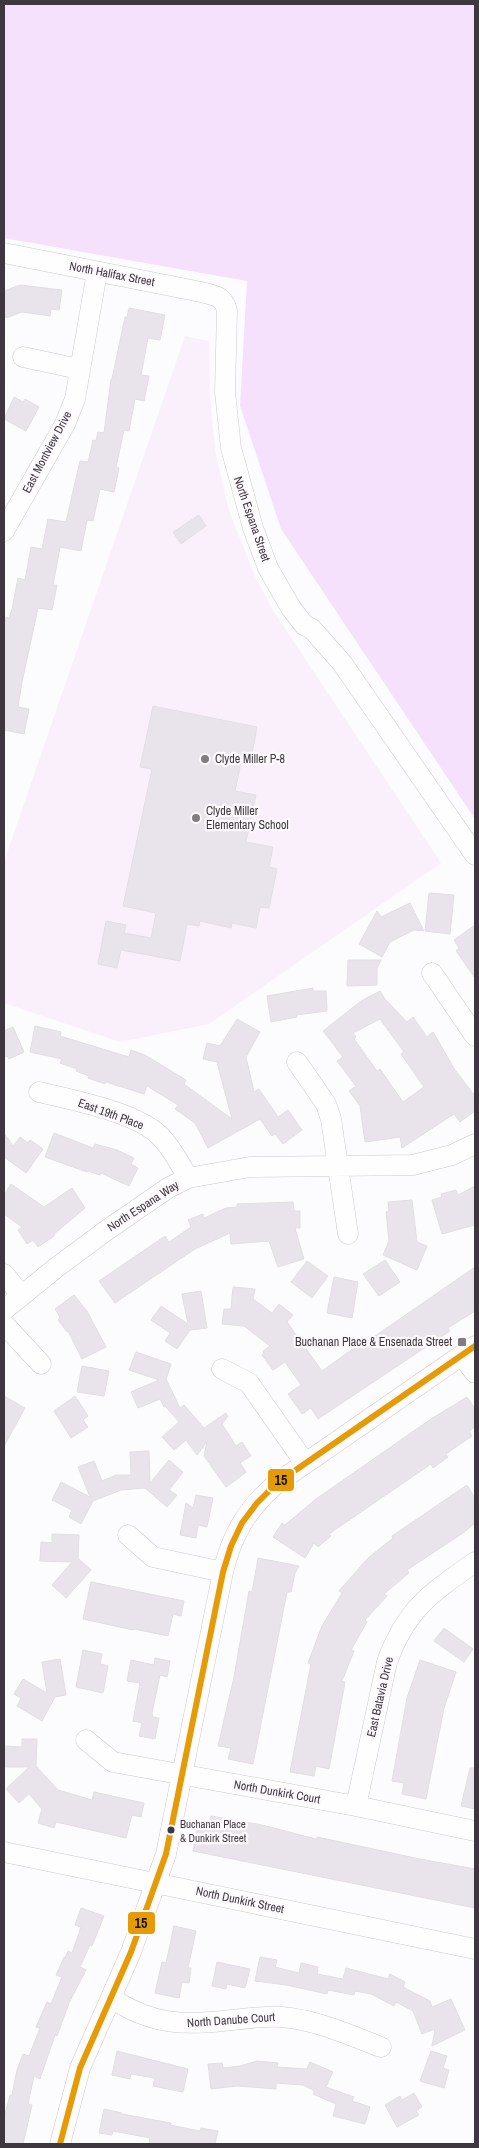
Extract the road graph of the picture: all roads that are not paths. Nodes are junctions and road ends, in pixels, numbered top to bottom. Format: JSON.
{"nodes":[{"id":1,"x":4,"y":252,"type":"edge"},
{"id":2,"x":97,"y":272,"type":"junction"},
{"id":3,"x":220,"y":297,"type":"joint"},
{"id":4,"x":23,"y":357,"type":"dead end"},
{"id":5,"x":79,"y":369,"type":"junction"},
{"id":6,"x":4,"y":531,"type":"edge"},
{"id":7,"x":475,"y":854,"type":"edge"},
{"id":8,"x":432,"y":973,"type":"dead end"},
{"id":9,"x":475,"y":1036,"type":"edge"},
{"id":10,"x":297,"y":1062,"type":"dead end"},
{"id":11,"x":39,"y":1092,"type":"dead end"},
{"id":12,"x":475,"y":1144,"type":"edge"},
{"id":13,"x":337,"y":1165,"type":"junction"},
{"id":14,"x":188,"y":1178,"type":"junction"},
{"id":15,"x":348,"y":1234,"type":"dead end"},
{"id":16,"x":4,"y":1274,"type":"edge"},
{"id":17,"x":21,"y":1295,"type":"junction"},
{"id":18,"x":4,"y":1310,"type":"edge"},
{"id":19,"x":4,"y":1324,"type":"edge"},
{"id":20,"x":469,"y":1350,"type":"edge"},
{"id":21,"x":41,"y":1364,"type":"dead end"},
{"id":22,"x":222,"y":1369,"type":"dead end"},
{"id":23,"x":475,"y":1373,"type":"edge"},
{"id":24,"x":305,"y":1463,"type":"junction"},
{"id":25,"x":128,"y":1535,"type":"dead end"},
{"id":26,"x":475,"y":1562,"type":"edge"},
{"id":27,"x":222,"y":1572,"type":"junction"},
{"id":28,"x":86,"y":1740,"type":"dead end"},
{"id":29,"x":181,"y":1775,"type":"junction"},
{"id":30,"x":356,"y":1806,"type":"junction"},
{"id":31,"x":475,"y":1831,"type":"edge"},
{"id":32,"x":4,"y":1852,"type":"edge"},
{"id":33,"x":156,"y":1883,"type":"junction"},
{"id":34,"x":475,"y":1949,"type":"edge"},
{"id":35,"x":111,"y":1998,"type":"junction"},
{"id":36,"x":381,"y":2047,"type":"dead end"},
{"id":37,"x":60,"y":2144,"type":"edge"}],
"edges":[{"from":1,"to":2,"type":"street","name":"North Halifax Street"},
{"from":2,"to":3,"type":"street","name":"North Halifax Street"},
{"from":2,"to":5,"type":"street","name":"East Montview Drive"},
{"from":3,"to":7,"type":"street","name":"North Espana Street"},
{"from":4,"to":5,"type":"street"},
{"from":5,"to":6,"type":"street","name":"East Montview Drive"},
{"from":8,"to":9,"type":"street"},
{"from":10,"to":13,"type":"street"},
{"from":11,"to":14,"type":"street","name":"East 19th Place"},
{"from":12,"to":13,"type":"street","name":"North Espana Way"},
{"from":13,"to":14,"type":"street","name":"North Espana Way"},
{"from":13,"to":15,"type":"street"},
{"from":14,"to":17,"type":"street","name":"North Espana Way"},
{"from":16,"to":17,"type":"street"},
{"from":17,"to":18,"type":"street","name":"North Espana Way"},
{"from":19,"to":21,"type":"street"},
{"from":20,"to":23,"type":"street"},
{"from":20,"to":24,"type":"street"},
{"from":22,"to":24,"type":"street"},
{"from":24,"to":27,"type":"street"},
{"from":25,"to":27,"type":"street"},
{"from":26,"to":30,"type":"street","name":"East Batavia Drive"},
{"from":27,"to":29,"type":"street"},
{"from":28,"to":29,"type":"street","name":"North Dunkirk Court"},
{"from":29,"to":30,"type":"street","name":"North Dunkirk Court"},
{"from":29,"to":33,"type":"street"},
{"from":30,"to":31,"type":"street","name":"North Dunkirk Court"},
{"from":32,"to":33,"type":"street","name":"North Dunkirk Street"},
{"from":33,"to":34,"type":"street","name":"North Dunkirk Street"},
{"from":33,"to":35,"type":"street"},
{"from":35,"to":36,"type":"street","name":"North Danube Court"},
{"from":35,"to":37,"type":"street"}]}
